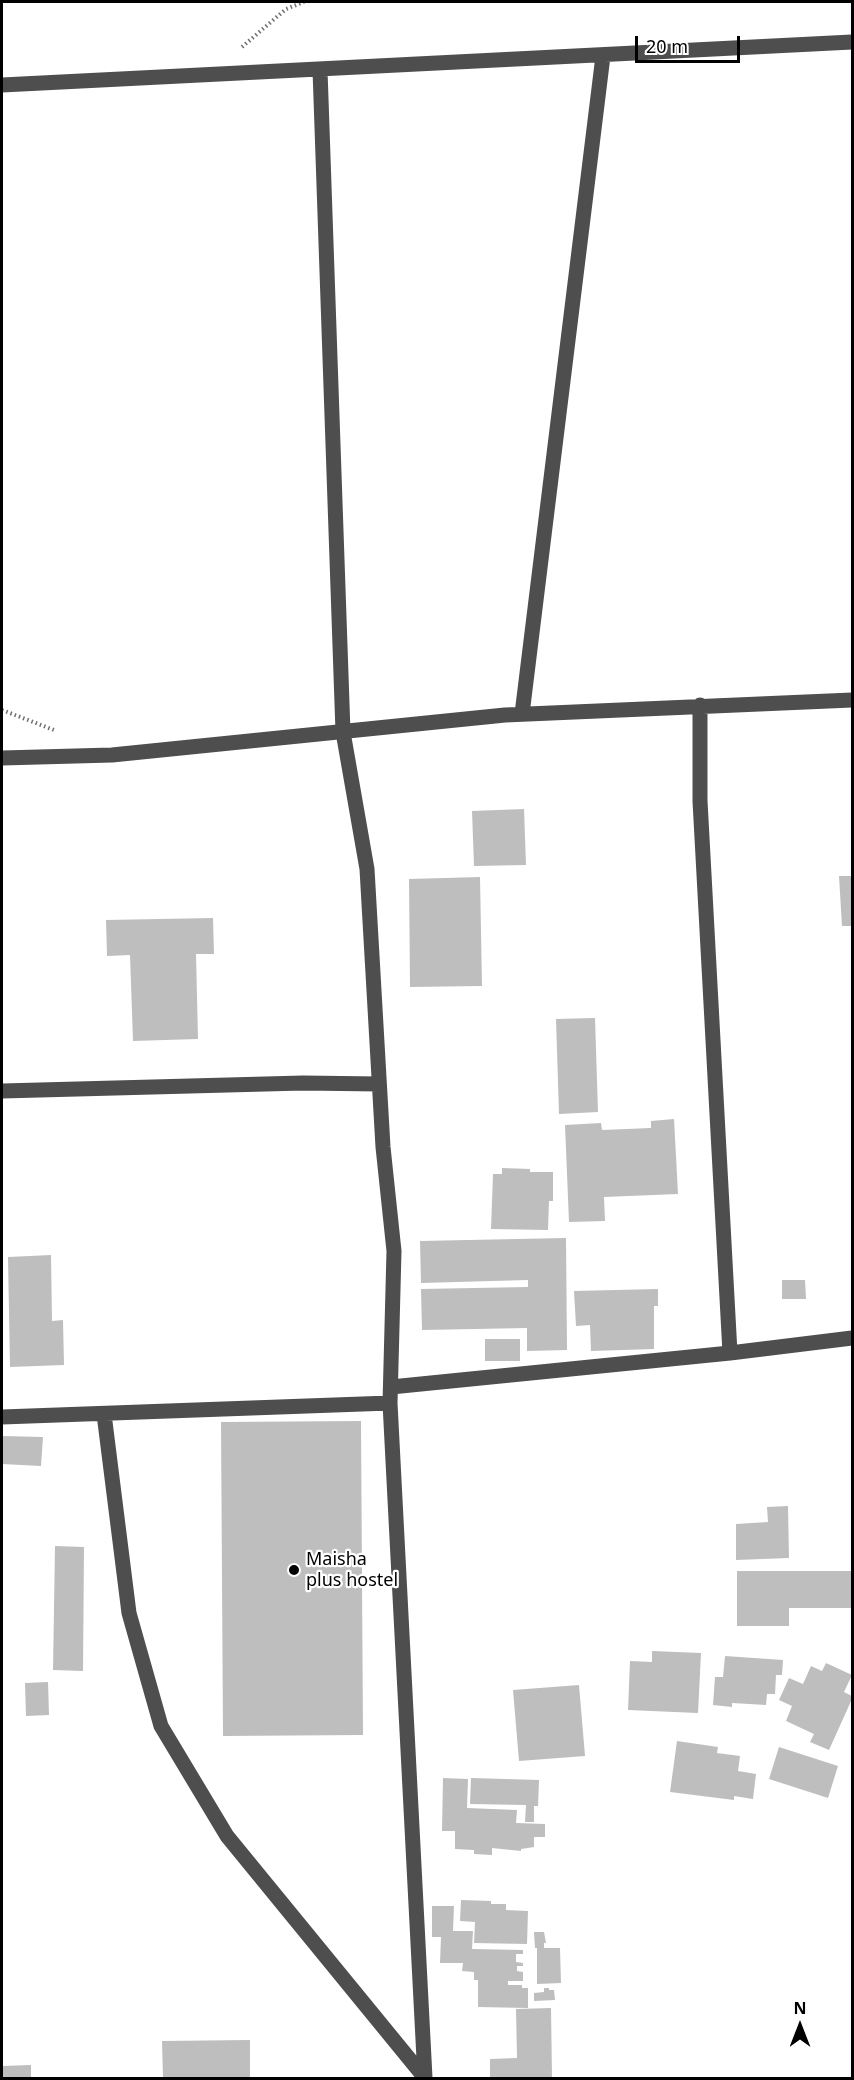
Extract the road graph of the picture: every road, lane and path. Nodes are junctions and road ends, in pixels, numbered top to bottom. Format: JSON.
{"nodes":[{"id":1,"x":304,"y":2,"type":"edge"},
{"id":2,"x":852,"y":42,"type":"edge"},
{"id":3,"x":603,"y":56,"type":"junction"},
{"id":4,"x":320,"y":70,"type":"junction"},
{"id":5,"x":210,"y":75,"type":"junction"},
{"id":6,"x":2,"y":85,"type":"edge"},
{"id":7,"x":852,"y":700,"type":"edge"},
{"id":8,"x":700,"y":705,"type":"junction"},
{"id":9,"x":522,"y":714,"type":"junction"},
{"id":10,"x":343,"y":732,"type":"junction"},
{"id":11,"x":2,"y":758,"type":"edge"},
{"id":12,"x":380,"y":1084,"type":"junction"},
{"id":13,"x":2,"y":1091,"type":"edge"},
{"id":14,"x":852,"y":1338,"type":"edge"},
{"id":15,"x":730,"y":1353,"type":"junction"},
{"id":16,"x":391,"y":1387,"type":"junction"},
{"id":17,"x":390,"y":1403,"type":"junction"},
{"id":18,"x":104,"y":1414,"type":"junction"},
{"id":19,"x":2,"y":1417,"type":"edge"},
{"id":20,"x":425,"y":2078,"type":"edge"}],
"edges":[{"from":1,"to":5,"type":"path"},
{"from":2,"to":3,"type":"street"},
{"from":3,"to":4,"type":"street"},
{"from":3,"to":9,"type":"street"},
{"from":4,"to":5,"type":"street"},
{"from":4,"to":10,"type":"street"},
{"from":5,"to":6,"type":"street"},
{"from":7,"to":8,"type":"street"},
{"from":8,"to":9,"type":"street"},
{"from":8,"to":15,"type":"street"},
{"from":9,"to":10,"type":"street"},
{"from":10,"to":11,"type":"street"},
{"from":10,"to":12,"type":"street"},
{"from":12,"to":13,"type":"street"},
{"from":12,"to":16,"type":"street"},
{"from":14,"to":15,"type":"street"},
{"from":15,"to":16,"type":"street"},
{"from":16,"to":17,"type":"street"},
{"from":17,"to":18,"type":"street"},
{"from":17,"to":20,"type":"street"},
{"from":18,"to":19,"type":"street"},
{"from":18,"to":20,"type":"street"}]}
